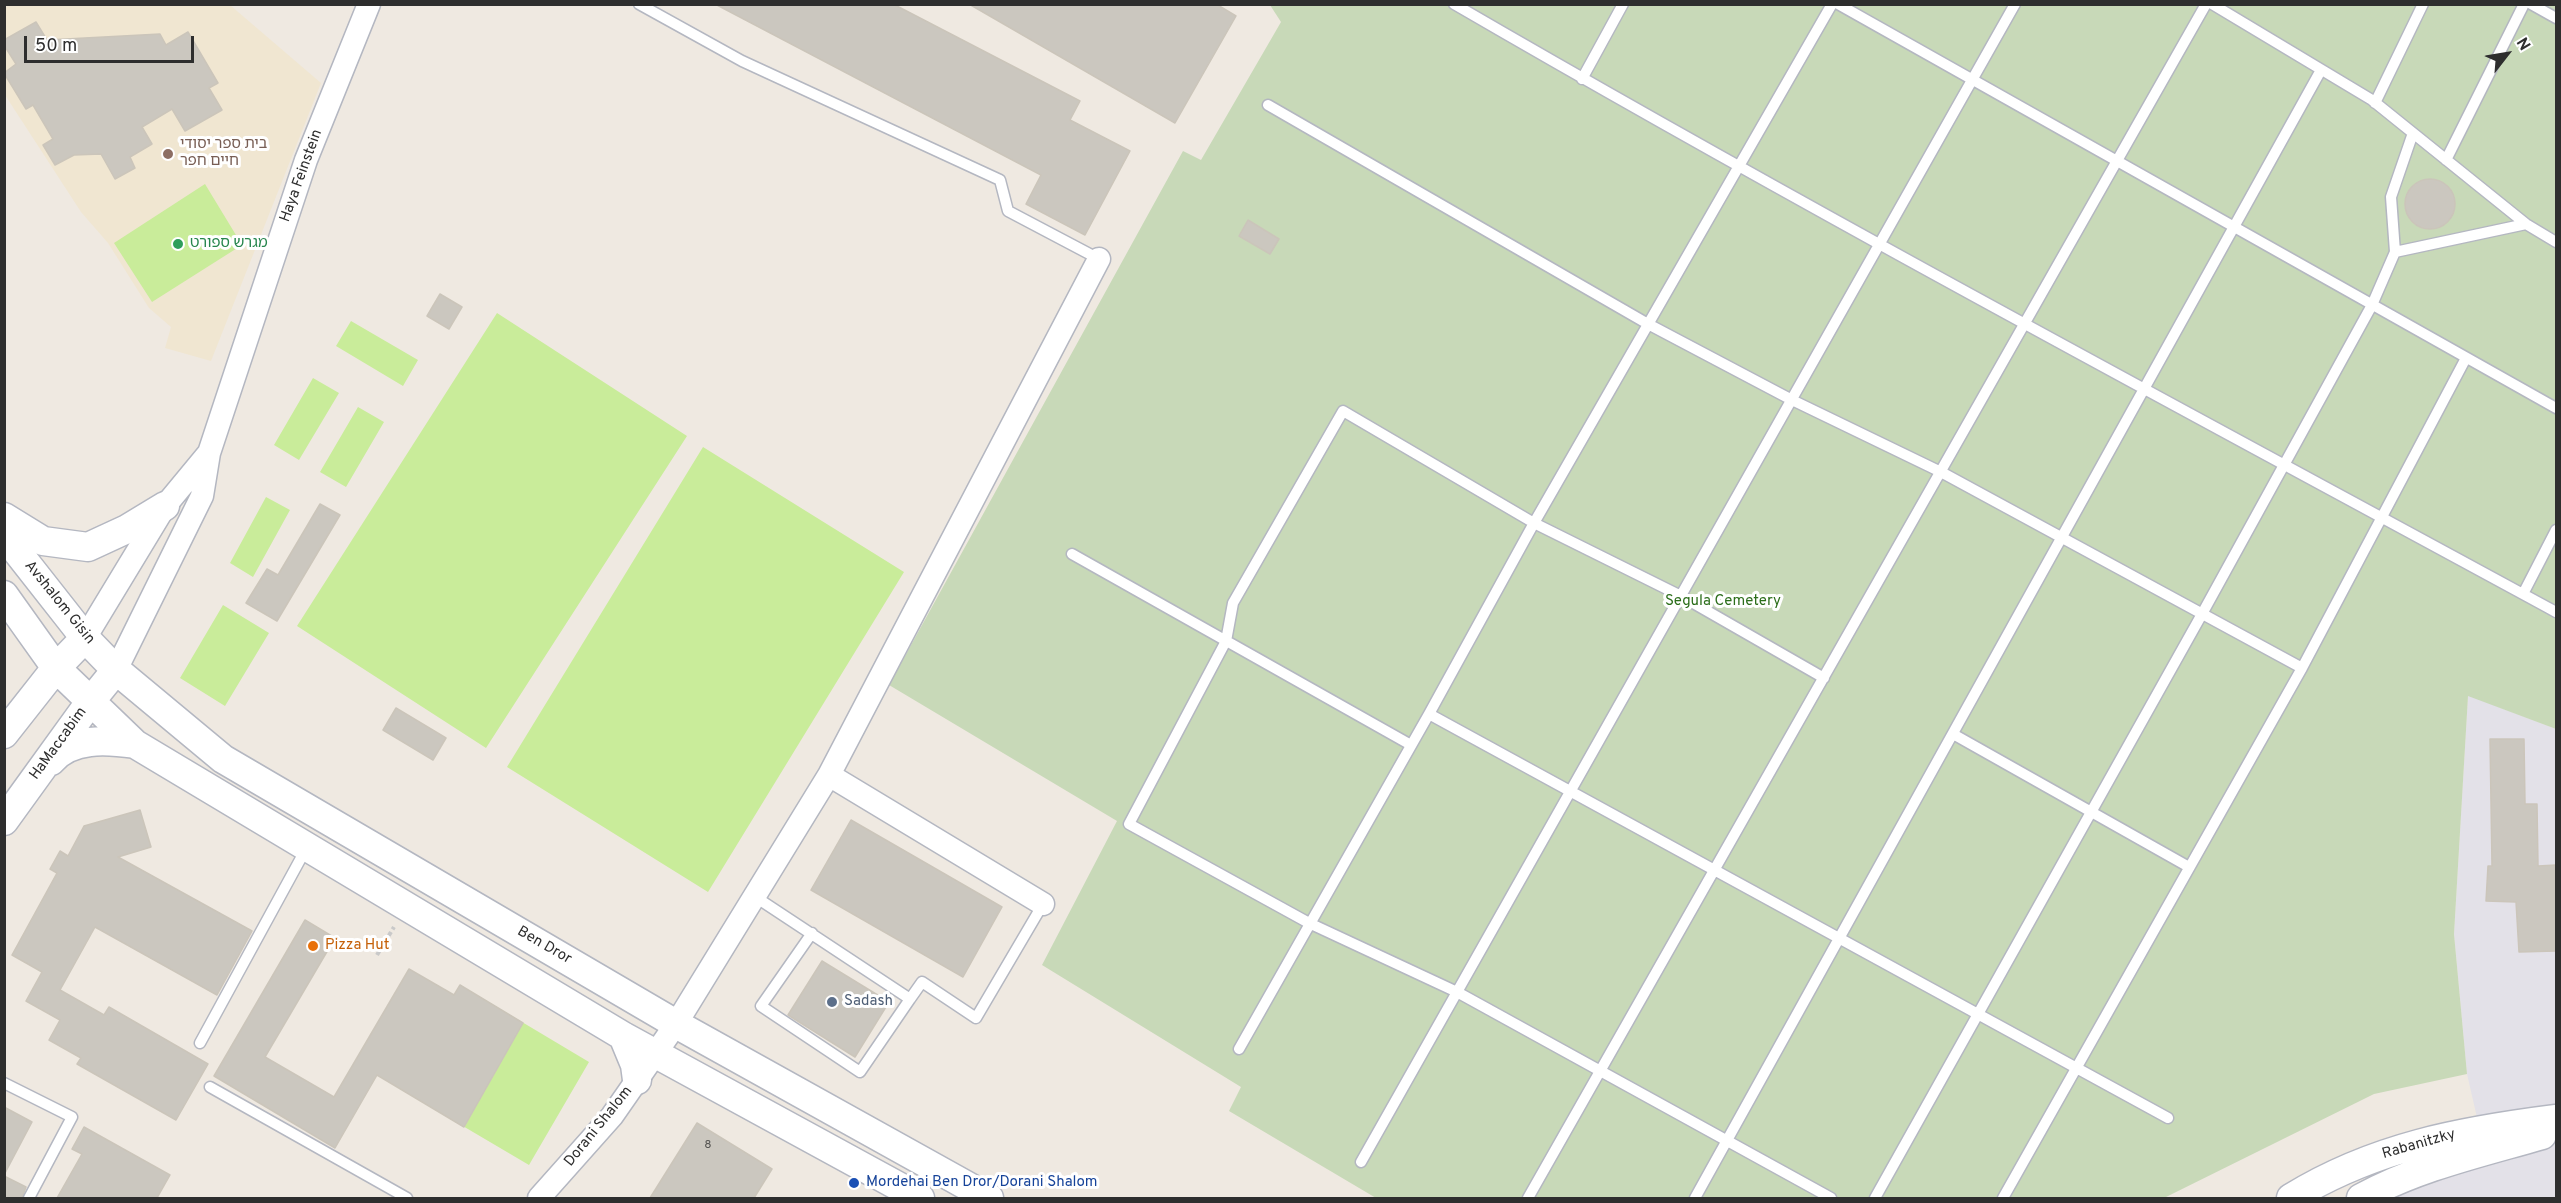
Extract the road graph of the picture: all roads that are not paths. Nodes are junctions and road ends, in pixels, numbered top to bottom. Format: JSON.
{"nodes":[{"id":1,"x":369,"y":4,"type":"edge"},
{"id":2,"x":639,"y":4,"type":"edge"},
{"id":3,"x":1623,"y":4,"type":"edge"},
{"id":4,"x":1832,"y":4,"type":"edge"},
{"id":5,"x":1838,"y":4,"type":"edge"},
{"id":6,"x":2015,"y":4,"type":"edge"},
{"id":7,"x":2206,"y":4,"type":"edge"},
{"id":8,"x":2212,"y":4,"type":"edge"},
{"id":9,"x":2423,"y":4,"type":"edge"},
{"id":10,"x":2524,"y":4,"type":"edge"},
{"id":11,"x":2531,"y":4,"type":"edge"},
{"id":12,"x":1459,"y":6,"type":"edge"},
{"id":13,"x":2556,"y":18,"type":"edge"},
{"id":14,"x":2321,"y":70,"type":"junction"},
{"id":15,"x":1582,"y":79,"type":"junction"},
{"id":16,"x":1972,"y":80,"type":"junction"},
{"id":17,"x":2375,"y":103,"type":"junction"},
{"id":18,"x":1268,"y":105,"type":"dead end"},
{"id":19,"x":2413,"y":133,"type":"junction"},
{"id":20,"x":2446,"y":160,"type":"junction"},
{"id":21,"x":2117,"y":161,"type":"junction"},
{"id":22,"x":1740,"y":167,"type":"junction"},
{"id":23,"x":2526,"y":224,"type":"junction"},
{"id":24,"x":2234,"y":227,"type":"junction"},
{"id":25,"x":2556,"y":242,"type":"edge"},
{"id":26,"x":1880,"y":243,"type":"junction"},
{"id":27,"x":2395,"y":252,"type":"junction"},
{"id":28,"x":1099,"y":259,"type":"joint"},
{"id":29,"x":2372,"y":305,"type":"junction"},
{"id":30,"x":1648,"y":324,"type":"junction"},
{"id":31,"x":2024,"y":325,"type":"junction"},
{"id":32,"x":2466,"y":358,"type":"junction"},
{"id":33,"x":2145,"y":388,"type":"junction"},
{"id":34,"x":1792,"y":400,"type":"junction"},
{"id":35,"x":2556,"y":408,"type":"edge"},
{"id":36,"x":209,"y":453,"type":"junction"},
{"id":37,"x":2284,"y":464,"type":"junction"},
{"id":38,"x":1941,"y":472,"type":"junction"},
{"id":39,"x":165,"y":506,"type":"junction"},
{"id":40,"x":4,"y":517,"type":"edge"},
{"id":41,"x":2383,"y":518,"type":"junction"},
{"id":42,"x":1534,"y":523,"type":"junction"},
{"id":43,"x":2556,"y":530,"type":"edge"},
{"id":44,"x":4,"y":535,"type":"edge"},
{"id":45,"x":2062,"y":538,"type":"junction"},
{"id":46,"x":1072,"y":554,"type":"dead end"},
{"id":47,"x":2523,"y":594,"type":"junction"},
{"id":48,"x":4,"y":595,"type":"edge"},
{"id":49,"x":1681,"y":596,"type":"junction"},
{"id":50,"x":2556,"y":612,"type":"edge"},
{"id":51,"x":2202,"y":614,"type":"junction"},
{"id":52,"x":85,"y":638,"type":"junction"},
{"id":53,"x":1226,"y":641,"type":"junction"},
{"id":54,"x":56,"y":668,"type":"junction"},
{"id":55,"x":2302,"y":668,"type":"junction"},
{"id":56,"x":116,"y":670,"type":"junction"},
{"id":57,"x":1824,"y":678,"type":"junction"},
{"id":58,"x":90,"y":702,"type":"junction"},
{"id":59,"x":1429,"y":714,"type":"junction"},
{"id":60,"x":4,"y":734,"type":"edge"},
{"id":61,"x":1953,"y":734,"type":"junction"},
{"id":62,"x":135,"y":744,"type":"junction"},
{"id":63,"x":1411,"y":745,"type":"junction"},
{"id":64,"x":829,"y":775,"type":"junction"},
{"id":65,"x":28,"y":788,"type":"junction"},
{"id":66,"x":1570,"y":791,"type":"junction"},
{"id":67,"x":2091,"y":812,"type":"junction"},
{"id":68,"x":4,"y":821,"type":"edge"},
{"id":69,"x":307,"y":846,"type":"junction"},
{"id":70,"x":2189,"y":867,"type":"junction"},
{"id":71,"x":1714,"y":870,"type":"junction"},
{"id":72,"x":754,"y":896,"type":"junction"},
{"id":73,"x":1043,"y":904,"type":"joint"},
{"id":74,"x":1309,"y":923,"type":"junction"},
{"id":75,"x":812,"y":933,"type":"junction"},
{"id":76,"x":1840,"y":939,"type":"junction"},
{"id":77,"x":1457,"y":992,"type":"junction"},
{"id":78,"x":910,"y":999,"type":"junction"},
{"id":79,"x":1978,"y":1014,"type":"junction"},
{"id":80,"x":676,"y":1024,"type":"junction"},
{"id":81,"x":623,"y":1036,"type":"junction"},
{"id":82,"x":200,"y":1043,"type":"dead end"},
{"id":83,"x":1239,"y":1049,"type":"dead end"},
{"id":84,"x":656,"y":1052,"type":"junction"},
{"id":85,"x":2076,"y":1068,"type":"junction"},
{"id":86,"x":1600,"y":1071,"type":"junction"},
{"id":87,"x":637,"y":1080,"type":"junction"},
{"id":88,"x":4,"y":1083,"type":"edge"},
{"id":89,"x":210,"y":1088,"type":"dead end"},
{"id":90,"x":2168,"y":1118,"type":"dead end"},
{"id":91,"x":2556,"y":1119,"type":"edge"},
{"id":92,"x":2556,"y":1130,"type":"edge"},
{"id":93,"x":1727,"y":1141,"type":"junction"},
{"id":94,"x":1361,"y":1162,"type":"dead end"},
{"id":95,"x":29,"y":1198,"type":"edge"},
{"id":96,"x":407,"y":1198,"type":"edge"},
{"id":97,"x":539,"y":1198,"type":"edge"},
{"id":98,"x":920,"y":1198,"type":"edge"},
{"id":99,"x":989,"y":1198,"type":"edge"},
{"id":100,"x":1528,"y":1198,"type":"edge"},
{"id":101,"x":1695,"y":1198,"type":"edge"},
{"id":102,"x":1831,"y":1198,"type":"edge"},
{"id":103,"x":1875,"y":1198,"type":"edge"},
{"id":104,"x":2003,"y":1198,"type":"edge"},
{"id":105,"x":2291,"y":1198,"type":"edge"},
{"id":106,"x":2361,"y":1198,"type":"edge"}],
"edges":[{"from":1,"to":36,"type":"street","name":"Haya Feinstein"},
{"from":2,"to":28,"type":"lane"},
{"from":3,"to":15,"type":"lane"},
{"from":4,"to":22,"type":"lane"},
{"from":5,"to":16,"type":"lane"},
{"from":6,"to":16,"type":"lane"},
{"from":7,"to":21,"type":"lane"},
{"from":8,"to":14,"type":"lane"},
{"from":9,"to":17,"type":"lane"},
{"from":10,"to":20,"type":"lane"},
{"from":11,"to":13,"type":"lane"},
{"from":12,"to":15,"type":"lane"},
{"from":14,"to":17,"type":"lane"},
{"from":14,"to":24,"type":"lane"},
{"from":15,"to":22,"type":"lane"},
{"from":16,"to":21,"type":"lane"},
{"from":16,"to":26,"type":"lane"},
{"from":17,"to":19,"type":"lane"},
{"from":18,"to":30,"type":"lane"},
{"from":19,"to":20,"type":"lane"},
{"from":19,"to":27,"type":"lane"},
{"from":20,"to":23,"type":"lane"},
{"from":21,"to":24,"type":"lane"},
{"from":21,"to":31,"type":"lane"},
{"from":22,"to":26,"type":"lane"},
{"from":22,"to":30,"type":"lane"},
{"from":23,"to":25,"type":"lane"},
{"from":23,"to":27,"type":"lane"},
{"from":24,"to":29,"type":"lane"},
{"from":24,"to":33,"type":"lane"},
{"from":26,"to":31,"type":"lane"},
{"from":26,"to":34,"type":"lane"},
{"from":27,"to":29,"type":"lane"},
{"from":28,"to":64,"type":"street","name":"Dorani Shalom"},
{"from":29,"to":32,"type":"lane"},
{"from":29,"to":37,"type":"lane"},
{"from":30,"to":34,"type":"lane"},
{"from":30,"to":42,"type":"lane"},
{"from":31,"to":33,"type":"lane"},
{"from":31,"to":38,"type":"lane"},
{"from":32,"to":35,"type":"lane"},
{"from":32,"to":41,"type":"lane"},
{"from":33,"to":37,"type":"lane"},
{"from":33,"to":45,"type":"lane"},
{"from":34,"to":38,"type":"lane"},
{"from":34,"to":49,"type":"lane"},
{"from":36,"to":39,"type":"street","name":"Haya Feinstein"},
{"from":36,"to":56,"type":"street","name":"Haya Feinstein"},
{"from":37,"to":41,"type":"lane"},
{"from":37,"to":51,"type":"lane"},
{"from":38,"to":45,"type":"lane"},
{"from":38,"to":57,"type":"lane"},
{"from":39,"to":40,"type":"street"},
{"from":39,"to":52,"type":"street","name":"Haya Feinstein"},
{"from":41,"to":47,"type":"lane"},
{"from":41,"to":55,"type":"lane"},
{"from":42,"to":49,"type":"lane"},
{"from":42,"to":53,"type":"lane"},
{"from":42,"to":59,"type":"lane"},
{"from":43,"to":47,"type":"lane"},
{"from":44,"to":52,"type":"street","name":"Avshalom Gisin"},
{"from":45,"to":51,"type":"lane"},
{"from":45,"to":61,"type":"lane"},
{"from":46,"to":53,"type":"lane"},
{"from":47,"to":50,"type":"lane"},
{"from":48,"to":54,"type":"street"},
{"from":49,"to":57,"type":"lane"},
{"from":49,"to":66,"type":"lane"},
{"from":51,"to":55,"type":"lane"},
{"from":51,"to":67,"type":"lane"},
{"from":52,"to":54,"type":"street"},
{"from":52,"to":56,"type":"street","name":"Avshalom Gisin"},
{"from":53,"to":63,"type":"lane"},
{"from":53,"to":74,"type":"lane"},
{"from":54,"to":58,"type":"street"},
{"from":54,"to":60,"type":"street"},
{"from":55,"to":70,"type":"lane"},
{"from":56,"to":58,"type":"street","name":"HaMaccabim"},
{"from":56,"to":80,"type":"street","name":"Ben Dror"},
{"from":57,"to":71,"type":"lane"},
{"from":58,"to":62,"type":"street"},
{"from":58,"to":65,"type":"street","name":"HaMaccabim"},
{"from":59,"to":63,"type":"lane"},
{"from":59,"to":66,"type":"lane"},
{"from":61,"to":67,"type":"lane"},
{"from":61,"to":76,"type":"lane"},
{"from":62,"to":65,"type":"street"},
{"from":62,"to":69,"type":"street"},
{"from":63,"to":74,"type":"lane"},
{"from":64,"to":72,"type":"street","name":"Dorani Shalom"},
{"from":64,"to":73,"type":"street"},
{"from":65,"to":68,"type":"street","name":"HaMaccabim"},
{"from":66,"to":71,"type":"lane"},
{"from":66,"to":77,"type":"lane"},
{"from":67,"to":70,"type":"lane"},
{"from":67,"to":79,"type":"lane"},
{"from":69,"to":81,"type":"street"},
{"from":69,"to":82,"type":"lane"},
{"from":70,"to":85,"type":"lane"},
{"from":71,"to":76,"type":"lane"},
{"from":71,"to":86,"type":"lane"},
{"from":72,"to":75,"type":"lane"},
{"from":72,"to":80,"type":"street","name":"Dorani Shalom"},
{"from":73,"to":78,"type":"lane"},
{"from":74,"to":77,"type":"lane"},
{"from":74,"to":83,"type":"lane"},
{"from":75,"to":78,"type":"lane"},
{"from":75,"to":78,"type":"lane"},
{"from":76,"to":79,"type":"lane"},
{"from":76,"to":93,"type":"lane"},
{"from":77,"to":86,"type":"lane"},
{"from":77,"to":94,"type":"lane"},
{"from":79,"to":85,"type":"lane"},
{"from":79,"to":103,"type":"lane"},
{"from":80,"to":84,"type":"street","name":"Dorani Shalom"},
{"from":80,"to":99,"type":"street","name":"Ben Dror"},
{"from":81,"to":84,"type":"street"},
{"from":81,"to":87,"type":"street"},
{"from":84,"to":87,"type":"street","name":"Dorani Shalom"},
{"from":84,"to":98,"type":"street"},
{"from":85,"to":90,"type":"lane"},
{"from":85,"to":104,"type":"lane"},
{"from":86,"to":93,"type":"lane"},
{"from":86,"to":100,"type":"lane"},
{"from":87,"to":97,"type":"street","name":"Dorani Shalom"},
{"from":88,"to":95,"type":"lane"},
{"from":89,"to":96,"type":"lane"},
{"from":91,"to":105,"type":"street","name":"Rabanitzky"},
{"from":92,"to":106,"type":"street","name":"Rabanitzky"},
{"from":93,"to":101,"type":"lane"},
{"from":93,"to":102,"type":"lane"}]}
